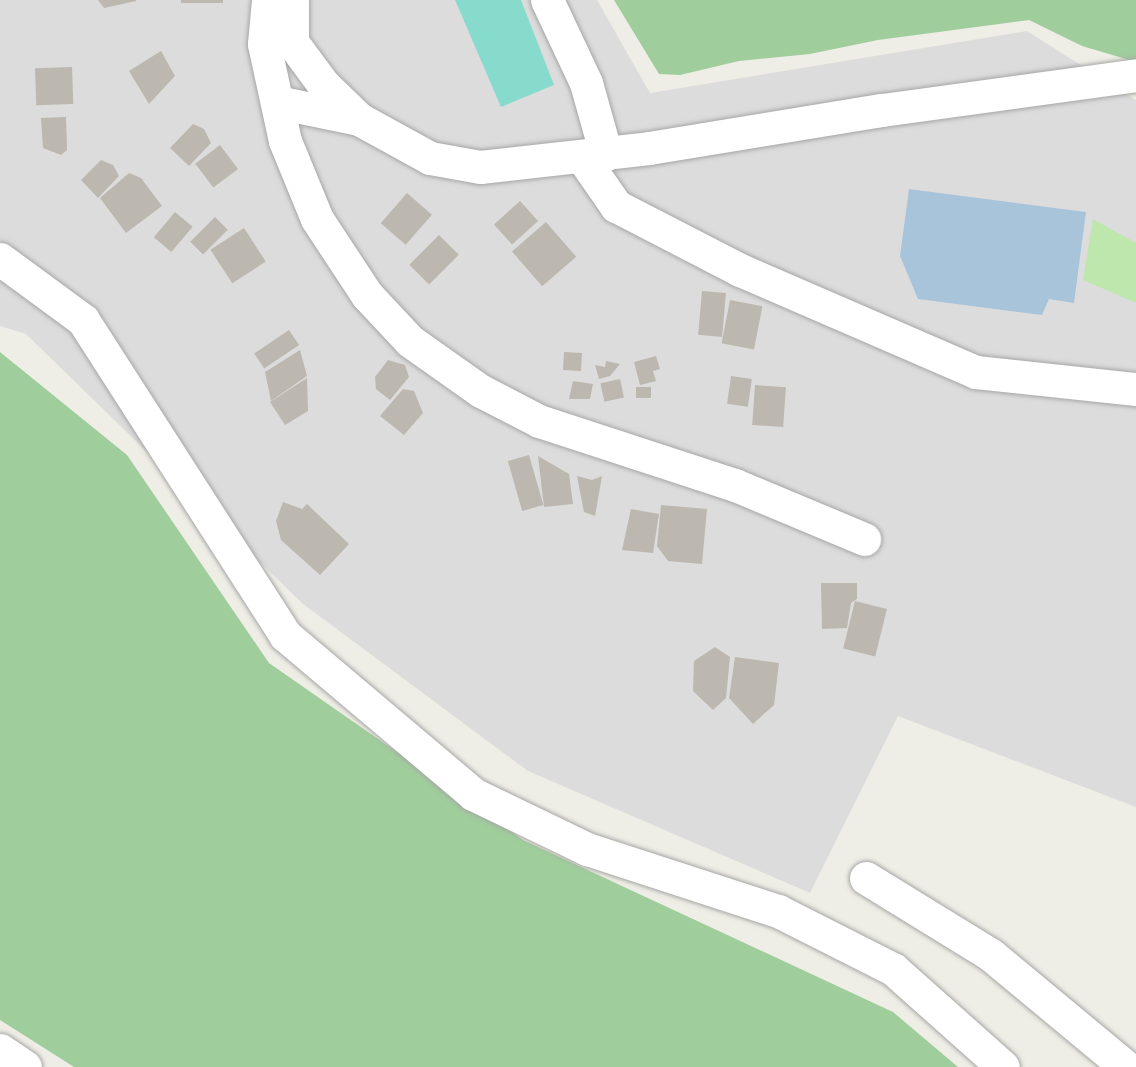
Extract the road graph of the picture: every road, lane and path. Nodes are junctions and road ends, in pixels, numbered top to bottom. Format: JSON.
{"nodes":[{"id":1,"x":268,"y":0,"type":"edge"},
{"id":2,"x":292,"y":0,"type":"edge"},
{"id":3,"x":547,"y":0,"type":"edge"},
{"id":4,"x":1136,"y":75,"type":"edge"},
{"id":5,"x":277,"y":102,"type":"junction"},
{"id":6,"x":359,"y":119,"type":"junction"},
{"id":7,"x":594,"y":155,"type":"junction"},
{"id":8,"x":0,"y":259,"type":"edge"},
{"id":9,"x":1136,"y":389,"type":"edge"},
{"id":10,"x":864,"y":539,"type":"dead end"},
{"id":11,"x":866,"y":879,"type":"dead end"},
{"id":12,"x":0,"y":1050,"type":"edge"},
{"id":13,"x":25,"y":1067,"type":"edge"},
{"id":14,"x":1003,"y":1067,"type":"edge"},
{"id":15,"x":1126,"y":1067,"type":"edge"}],
"edges":[{"from":1,"to":5,"type":"street"},
{"from":2,"to":6,"type":"street"},
{"from":3,"to":7,"type":"street"},
{"from":4,"to":7,"type":"street"},
{"from":5,"to":6,"type":"street"},
{"from":5,"to":10,"type":"street"},
{"from":6,"to":7,"type":"street"},
{"from":7,"to":9,"type":"street"},
{"from":8,"to":14,"type":"street"},
{"from":11,"to":15,"type":"street"},
{"from":12,"to":13,"type":"street"}]}
